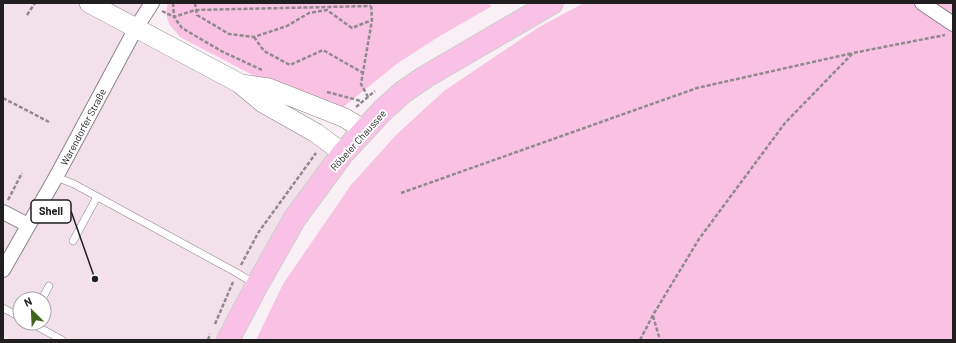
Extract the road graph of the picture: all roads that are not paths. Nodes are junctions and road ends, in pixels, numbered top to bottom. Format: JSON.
{"nodes":[{"id":1,"x":89,"y":3,"type":"edge"},
{"id":2,"x":552,"y":3,"type":"edge"},
{"id":3,"x":922,"y":3,"type":"edge"},
{"id":4,"x":156,"y":7,"type":"edge"},
{"id":5,"x":136,"y":28,"type":"junction"},
{"id":6,"x":949,"y":29,"type":"edge"},
{"id":7,"x":239,"y":83,"type":"junction"},
{"id":8,"x":364,"y":130,"type":"junction"},
{"id":9,"x":343,"y":153,"type":"junction"},
{"id":10,"x":56,"y":177,"type":"junction"},
{"id":11,"x":97,"y":197,"type":"junction"},
{"id":12,"x":4,"y":208,"type":"edge"},
{"id":13,"x":28,"y":225,"type":"junction"},
{"id":14,"x":73,"y":242,"type":"dead end"},
{"id":15,"x":3,"y":270,"type":"edge"},
{"id":16,"x":257,"y":285,"type":"junction"},
{"id":17,"x":49,"y":286,"type":"dead end"},
{"id":18,"x":46,"y":291,"type":"edge"},
{"id":19,"x":3,"y":308,"type":"edge"},
{"id":20,"x":12,"y":313,"type":"edge"},
{"id":21,"x":46,"y":331,"type":"edge"},
{"id":22,"x":217,"y":333,"type":"edge"},
{"id":23,"x":62,"y":340,"type":"edge"}],
"edges":[{"from":1,"to":5,"type":"main road"},
{"from":2,"to":8,"type":"main road","name":"Röbeler Chaussee"},
{"from":3,"to":6,"type":"street"},
{"from":4,"to":5,"type":"street","name":"Warendorfer Straße"},
{"from":5,"to":7,"type":"main road"},
{"from":5,"to":10,"type":"street","name":"Warendorfer Straße"},
{"from":7,"to":8,"type":"main road"},
{"from":7,"to":9,"type":"main road"},
{"from":8,"to":9,"type":"main road","name":"Röbeler Chaussee"},
{"from":9,"to":16,"type":"main road","name":"Röbeler Chaussee"},
{"from":10,"to":11,"type":"lane"},
{"from":10,"to":13,"type":"street","name":"Warendorfer Straße"},
{"from":11,"to":14,"type":"lane"},
{"from":11,"to":16,"type":"lane"},
{"from":12,"to":13,"type":"street"},
{"from":13,"to":15,"type":"street","name":"Warendorfer Straße"},
{"from":16,"to":22,"type":"main road","name":"Röbeler Chaussee"},
{"from":17,"to":18,"type":"lane"},
{"from":19,"to":20,"type":"lane"},
{"from":21,"to":23,"type":"lane"}]}
